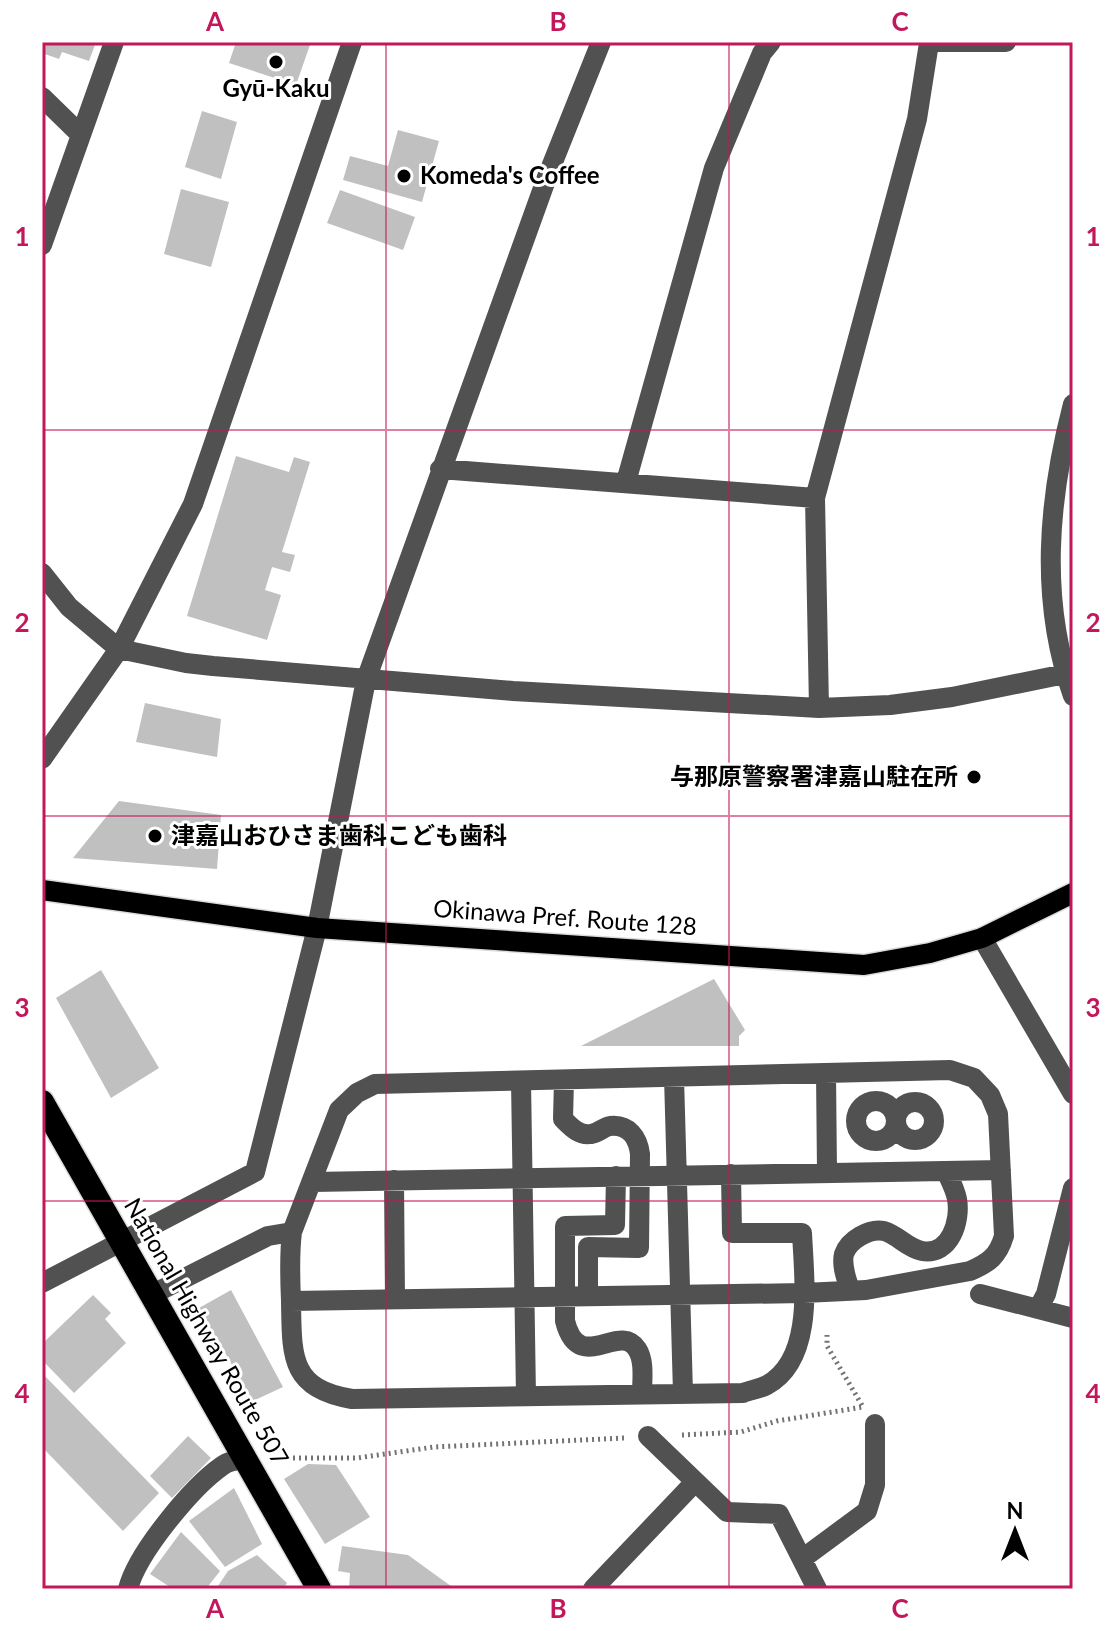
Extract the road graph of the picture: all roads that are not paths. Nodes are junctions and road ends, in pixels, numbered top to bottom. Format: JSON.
{"nodes":[{"id":1,"x":114,"y":42,"type":"edge"},
{"id":2,"x":352,"y":42,"type":"edge"},
{"id":3,"x":601,"y":42,"type":"edge"},
{"id":4,"x":771,"y":42,"type":"edge"},
{"id":5,"x":1006,"y":42,"type":"edge"},
{"id":6,"x":928,"y":43,"type":"edge"},
{"id":7,"x":42,"y":97,"type":"edge"},
{"id":8,"x":81,"y":135,"type":"junction"},
{"id":9,"x":42,"y":245,"type":"edge"},
{"id":10,"x":1073,"y":404,"type":"edge"},
{"id":11,"x":440,"y":469,"type":"junction"},
{"id":12,"x":626,"y":482,"type":"junction"},
{"id":13,"x":815,"y":498,"type":"junction"},
{"id":14,"x":42,"y":573,"type":"edge"},
{"id":15,"x":119,"y":649,"type":"junction"},
{"id":16,"x":1065,"y":674,"type":"junction"},
{"id":17,"x":366,"y":680,"type":"junction"},
{"id":18,"x":1073,"y":696,"type":"edge"},
{"id":19,"x":819,"y":708,"type":"junction"},
{"id":20,"x":42,"y":759,"type":"edge"},
{"id":21,"x":42,"y":890,"type":"edge"},
{"id":22,"x":1073,"y":893,"type":"edge"},
{"id":23,"x":317,"y":928,"type":"junction"},
{"id":24,"x":982,"y":938,"type":"junction"},
{"id":25,"x":826,"y":1073,"type":"junction"},
{"id":26,"x":674,"y":1077,"type":"junction"},
{"id":27,"x":564,"y":1080,"type":"junction"},
{"id":28,"x":521,"y":1081,"type":"junction"},
{"id":29,"x":1073,"y":1094,"type":"edge"},
{"id":30,"x":42,"y":1102,"type":"edge"},
{"id":31,"x":827,"y":1121,"type":"junction"},
{"id":32,"x":896,"y":1122,"type":"dead end"},
{"id":33,"x":1001,"y":1170,"type":"junction"},
{"id":34,"x":946,"y":1171,"type":"junction"},
{"id":35,"x":827,"y":1172,"type":"junction"},
{"id":36,"x":731,"y":1174,"type":"junction"},
{"id":37,"x":678,"y":1175,"type":"junction"},
{"id":38,"x":616,"y":1176,"type":"junction"},
{"id":39,"x":641,"y":1176,"type":"junction"},
{"id":40,"x":523,"y":1178,"type":"junction"},
{"id":41,"x":394,"y":1180,"type":"junction"},
{"id":42,"x":313,"y":1182,"type":"junction"},
{"id":43,"x":1073,"y":1188,"type":"edge"},
{"id":44,"x":292,"y":1232,"type":"junction"},
{"id":45,"x":122,"y":1241,"type":"junction"},
{"id":46,"x":42,"y":1283,"type":"edge"},
{"id":47,"x":850,"y":1290,"type":"junction"},
{"id":48,"x":804,"y":1293,"type":"junction"},
{"id":49,"x":153,"y":1294,"type":"junction"},
{"id":50,"x":980,"y":1294,"type":"dead end"},
{"id":51,"x":681,"y":1295,"type":"junction"},
{"id":52,"x":565,"y":1296,"type":"junction"},
{"id":53,"x":588,"y":1296,"type":"junction"},
{"id":54,"x":525,"y":1297,"type":"junction"},
{"id":55,"x":395,"y":1299,"type":"junction"},
{"id":56,"x":291,"y":1301,"type":"junction"},
{"id":57,"x":1038,"y":1309,"type":"junction"},
{"id":58,"x":1073,"y":1318,"type":"edge"},
{"id":59,"x":683,"y":1393,"type":"junction"},
{"id":60,"x":642,"y":1394,"type":"junction"},
{"id":61,"x":526,"y":1396,"type":"junction"},
{"id":62,"x":875,"y":1424,"type":"dead end"},
{"id":63,"x":648,"y":1436,"type":"dead end"},
{"id":64,"x":246,"y":1459,"type":"junction"},
{"id":65,"x":695,"y":1482,"type":"junction"},
{"id":66,"x":802,"y":1559,"type":"junction"},
{"id":67,"x":128,"y":1589,"type":"edge"},
{"id":68,"x":319,"y":1589,"type":"edge"},
{"id":69,"x":593,"y":1589,"type":"edge"},
{"id":70,"x":817,"y":1589,"type":"edge"}],
"edges":[{"from":1,"to":8,"type":"street"},
{"from":2,"to":15,"type":"street"},
{"from":3,"to":11,"type":"street"},
{"from":4,"to":12,"type":"street"},
{"from":5,"to":6,"type":"street"},
{"from":6,"to":13,"type":"street"},
{"from":7,"to":8,"type":"street"},
{"from":8,"to":9,"type":"street"},
{"from":10,"to":16,"type":"street"},
{"from":11,"to":12,"type":"street"},
{"from":11,"to":17,"type":"street"},
{"from":12,"to":13,"type":"street"},
{"from":13,"to":19,"type":"street"},
{"from":14,"to":15,"type":"street"},
{"from":15,"to":17,"type":"street"},
{"from":15,"to":20,"type":"street"},
{"from":16,"to":18,"type":"street"},
{"from":16,"to":19,"type":"street"},
{"from":17,"to":19,"type":"street"},
{"from":17,"to":23,"type":"street"},
{"from":21,"to":23,"type":"main road","name":"Okinawa Pref. Route 128"},
{"from":22,"to":24,"type":"main road","name":"Okinawa Pref. Route 128"},
{"from":23,"to":24,"type":"main road","name":"Okinawa Pref. Route 128"},
{"from":23,"to":45,"type":"street"},
{"from":24,"to":29,"type":"street"},
{"from":25,"to":26,"type":"street"},
{"from":25,"to":31,"type":"street"},
{"from":25,"to":33,"type":"street"},
{"from":26,"to":27,"type":"street"},
{"from":26,"to":37,"type":"street"},
{"from":27,"to":28,"type":"street"},
{"from":27,"to":39,"type":"street"},
{"from":28,"to":40,"type":"street"},
{"from":28,"to":42,"type":"street"},
{"from":30,"to":45,"type":"highway","name":"National Highway Route 507"},
{"from":31,"to":32,"type":"street"},
{"from":31,"to":35,"type":"street"},
{"from":33,"to":34,"type":"street"},
{"from":33,"to":47,"type":"street"},
{"from":34,"to":35,"type":"street"},
{"from":34,"to":47,"type":"street"},
{"from":35,"to":36,"type":"street"},
{"from":36,"to":37,"type":"street"},
{"from":36,"to":48,"type":"street"},
{"from":37,"to":39,"type":"street"},
{"from":37,"to":51,"type":"street"},
{"from":38,"to":39,"type":"street"},
{"from":38,"to":40,"type":"street"},
{"from":38,"to":52,"type":"street"},
{"from":39,"to":53,"type":"street"},
{"from":40,"to":41,"type":"street"},
{"from":40,"to":54,"type":"street"},
{"from":41,"to":42,"type":"street"},
{"from":41,"to":55,"type":"street"},
{"from":42,"to":44,"type":"street"},
{"from":43,"to":57,"type":"street"},
{"from":44,"to":49,"type":"street"},
{"from":44,"to":56,"type":"street"},
{"from":45,"to":46,"type":"street"},
{"from":45,"to":49,"type":"highway","name":"National Highway Route 507"},
{"from":47,"to":48,"type":"street"},
{"from":48,"to":51,"type":"street"},
{"from":48,"to":59,"type":"street"},
{"from":49,"to":64,"type":"highway","name":"National Highway Route 507"},
{"from":50,"to":57,"type":"street"},
{"from":51,"to":53,"type":"street"},
{"from":51,"to":59,"type":"street"},
{"from":52,"to":53,"type":"street"},
{"from":52,"to":54,"type":"street"},
{"from":52,"to":60,"type":"street"},
{"from":54,"to":55,"type":"street"},
{"from":54,"to":61,"type":"street"},
{"from":55,"to":56,"type":"street"},
{"from":56,"to":61,"type":"street"},
{"from":57,"to":58,"type":"street"},
{"from":59,"to":60,"type":"street"},
{"from":60,"to":61,"type":"street"},
{"from":62,"to":66,"type":"street"},
{"from":63,"to":65,"type":"street"},
{"from":64,"to":67,"type":"street"},
{"from":64,"to":68,"type":"highway","name":"National Highway Route 507"},
{"from":65,"to":66,"type":"street"},
{"from":65,"to":69,"type":"street"},
{"from":66,"to":70,"type":"street"}]}
